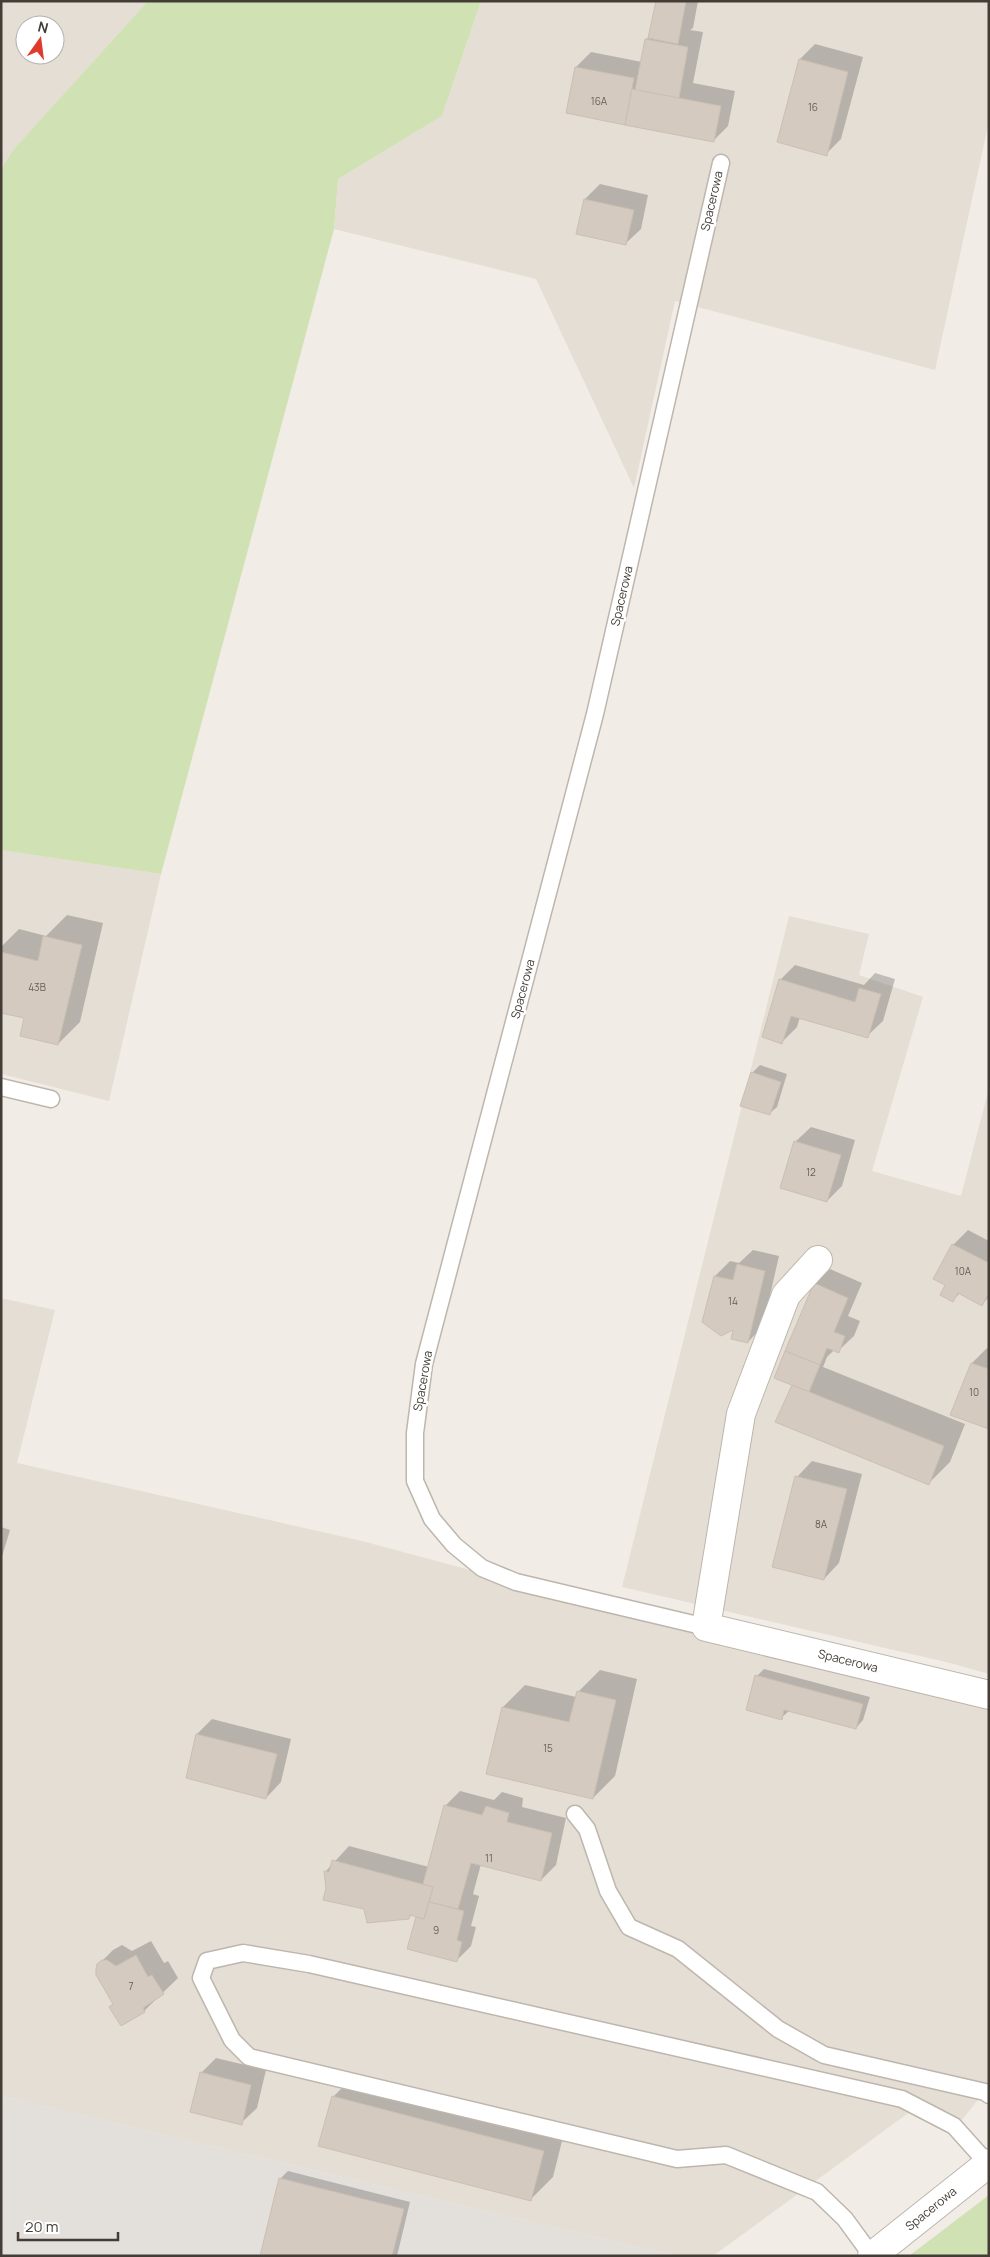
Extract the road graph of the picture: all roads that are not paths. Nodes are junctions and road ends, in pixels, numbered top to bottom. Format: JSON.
{"nodes":[{"id":1,"x":721,"y":163,"type":"dead end"},
{"id":2,"x":1,"y":1087,"type":"edge"},
{"id":3,"x":51,"y":1099,"type":"dead end"},
{"id":4,"x":818,"y":1260,"type":"dead end"},
{"id":5,"x":706,"y":1627,"type":"junction"},
{"id":6,"x":989,"y":1695,"type":"edge"},
{"id":7,"x":575,"y":1814,"type":"dead end"},
{"id":8,"x":989,"y":2095,"type":"edge"},
{"id":9,"x":988,"y":2163,"type":"edge"},
{"id":10,"x":872,"y":2256,"type":"edge"}],
"edges":[{"from":1,"to":5,"type":"lane","name":"Spacerowa"},
{"from":2,"to":3,"type":"lane"},
{"from":4,"to":5,"type":"street"},
{"from":5,"to":6,"type":"street","name":"Spacerowa"},
{"from":7,"to":8,"type":"lane"},
{"from":9,"to":10,"type":"street","name":"Spacerowa"},
{"from":9,"to":10,"type":"lane"}]}
